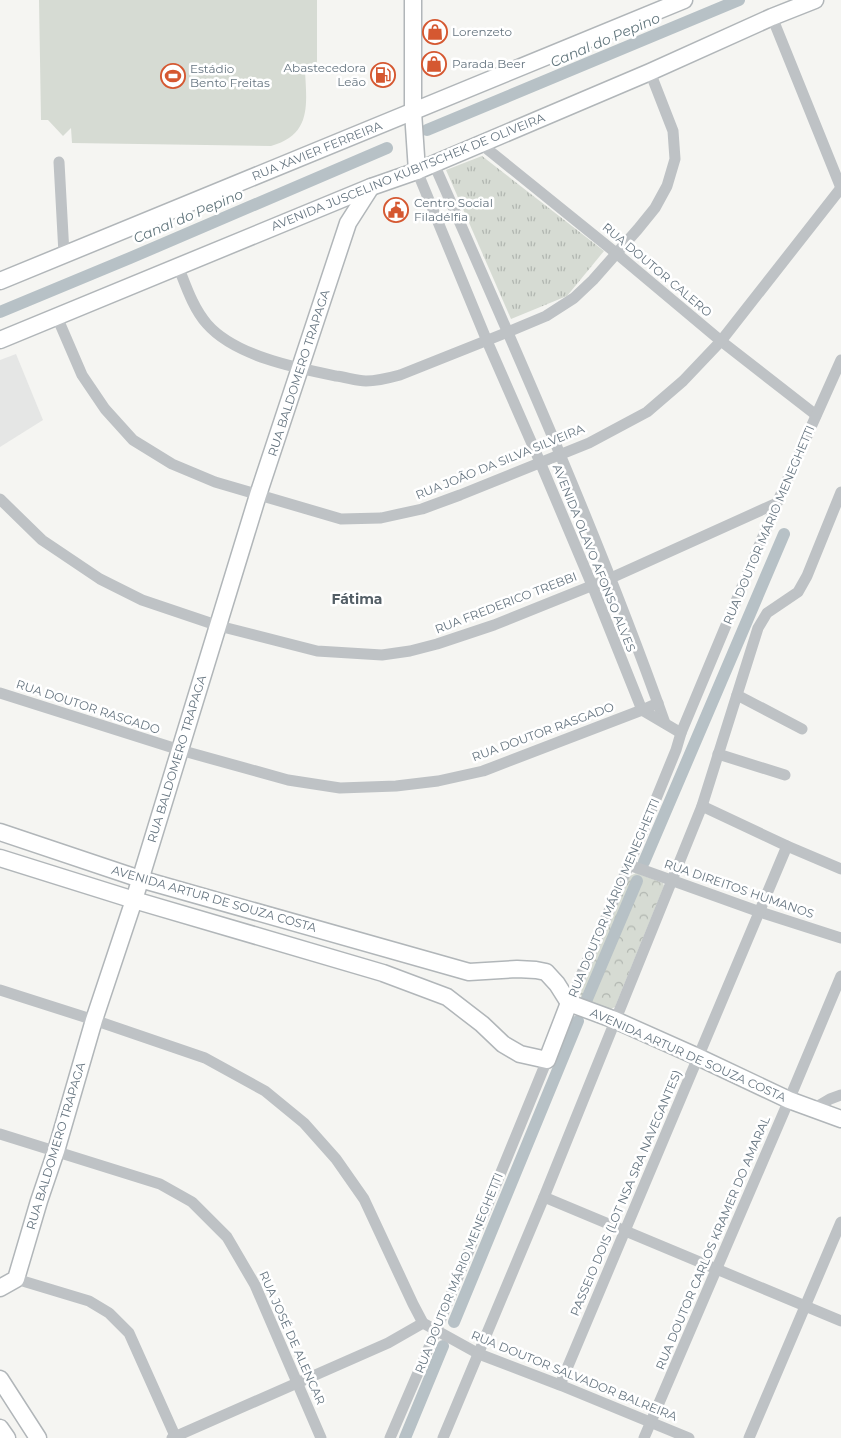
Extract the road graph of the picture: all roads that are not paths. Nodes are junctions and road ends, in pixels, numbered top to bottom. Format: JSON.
{"nodes":[{"id":1,"x":413,"y":0,"type":"edge"},
{"id":2,"x":684,"y":0,"type":"edge"},
{"id":3,"x":814,"y":0,"type":"edge"},
{"id":4,"x":772,"y":18,"type":"junction"},
{"id":5,"x":650,"y":72,"type":"junction"},
{"id":6,"x":413,"y":112,"type":"junction"},
{"id":7,"x":481,"y":144,"type":"junction"},
{"id":8,"x":416,"y":148,"type":"junction"},
{"id":9,"x":59,"y":162,"type":"dead end"},
{"id":10,"x":434,"y":164,"type":"junction"},
{"id":11,"x":418,"y":171,"type":"junction"},
{"id":12,"x":371,"y":187,"type":"junction"},
{"id":13,"x":841,"y":188,"type":"edge"},
{"id":14,"x":327,"y":205,"type":"junction"},
{"id":15,"x":348,"y":223,"type":"junction"},
{"id":16,"x":616,"y":253,"type":"junction"},
{"id":17,"x":64,"y":254,"type":"junction"},
{"id":18,"x":178,"y":266,"type":"junction"},
{"id":19,"x":0,"y":281,"type":"edge"},
{"id":20,"x":57,"y":317,"type":"junction"},
{"id":21,"x":508,"y":332,"type":"junction"},
{"id":22,"x":0,"y":340,"type":"edge"},
{"id":23,"x":487,"y":341,"type":"junction"},
{"id":24,"x":721,"y":341,"type":"junction"},
{"id":25,"x":841,"y":360,"type":"edge"},
{"id":26,"x":300,"y":369,"type":"junction"},
{"id":27,"x":816,"y":415,"type":"junction"},
{"id":28,"x":561,"y":454,"type":"junction"},
{"id":29,"x":540,"y":462,"type":"junction"},
{"id":30,"x":841,"y":492,"type":"edge"},
{"id":31,"x":258,"y":495,"type":"junction"},
{"id":32,"x":0,"y":498,"type":"edge"},
{"id":33,"x":777,"y":504,"type":"junction"},
{"id":34,"x":611,"y":578,"type":"junction"},
{"id":35,"x":592,"y":585,"type":"junction"},
{"id":36,"x":219,"y":626,"type":"junction"},
{"id":37,"x":0,"y":693,"type":"edge"},
{"id":38,"x":737,"y":695,"type":"junction"},
{"id":39,"x":658,"y":703,"type":"junction"},
{"id":40,"x":642,"y":710,"type":"junction"},
{"id":41,"x":665,"y":722,"type":"junction"},
{"id":42,"x":802,"y":729,"type":"dead end"},
{"id":43,"x":681,"y":733,"type":"junction"},
{"id":44,"x":180,"y":750,"type":"junction"},
{"id":45,"x":718,"y":754,"type":"junction"},
{"id":46,"x":785,"y":775,"type":"dead end"},
{"id":47,"x":702,"y":806,"type":"junction"},
{"id":48,"x":0,"y":832,"type":"edge"},
{"id":49,"x":787,"y":846,"type":"junction"},
{"id":50,"x":0,"y":858,"type":"edge"},
{"id":51,"x":629,"y":865,"type":"junction"},
{"id":52,"x":841,"y":870,"type":"edge"},
{"id":53,"x":140,"y":879,"type":"junction"},
{"id":54,"x":672,"y":881,"type":"junction"},
{"id":55,"x":134,"y":900,"type":"junction"},
{"id":56,"x":760,"y":912,"type":"junction"},
{"id":57,"x":841,"y":938,"type":"edge"},
{"id":58,"x":430,"y":962,"type":"junction"},
{"id":59,"x":383,"y":973,"type":"junction"},
{"id":60,"x":841,"y":976,"type":"edge"},
{"id":61,"x":0,"y":990,"type":"edge"},
{"id":62,"x":569,"y":1003,"type":"junction"},
{"id":63,"x":94,"y":1020,"type":"junction"},
{"id":64,"x":615,"y":1020,"type":"junction"},
{"id":65,"x":698,"y":1057,"type":"junction"},
{"id":66,"x":547,"y":1060,"type":"junction"},
{"id":67,"x":841,"y":1095,"type":"edge"},
{"id":68,"x":789,"y":1100,"type":"junction"},
{"id":69,"x":813,"y":1109,"type":"junction"},
{"id":70,"x":841,"y":1119,"type":"edge"},
{"id":71,"x":0,"y":1134,"type":"edge"},
{"id":72,"x":56,"y":1152,"type":"junction"},
{"id":73,"x":544,"y":1197,"type":"junction"},
{"id":74,"x":841,"y":1222,"type":"edge"},
{"id":75,"x":625,"y":1231,"type":"junction"},
{"id":76,"x":717,"y":1269,"type":"junction"},
{"id":77,"x":16,"y":1279,"type":"junction"},
{"id":78,"x":0,"y":1288,"type":"edge"},
{"id":79,"x":805,"y":1306,"type":"junction"},
{"id":80,"x":841,"y":1321,"type":"edge"},
{"id":81,"x":423,"y":1323,"type":"junction"},
{"id":82,"x":436,"y":1331,"type":"junction"},
{"id":83,"x":478,"y":1354,"type":"junction"},
{"id":84,"x":0,"y":1379,"type":"edge"},
{"id":85,"x":297,"y":1384,"type":"junction"},
{"id":86,"x":560,"y":1384,"type":"junction"},
{"id":87,"x":651,"y":1422,"type":"junction"},
{"id":88,"x":0,"y":1428,"type":"edge"},
{"id":89,"x":7,"y":1438,"type":"edge"},
{"id":90,"x":38,"y":1438,"type":"edge"},
{"id":91,"x":174,"y":1438,"type":"edge"},
{"id":92,"x":321,"y":1438,"type":"edge"},
{"id":93,"x":390,"y":1438,"type":"edge"},
{"id":94,"x":443,"y":1438,"type":"edge"},
{"id":95,"x":644,"y":1438,"type":"edge"},
{"id":96,"x":689,"y":1438,"type":"edge"},
{"id":97,"x":749,"y":1438,"type":"edge"}],
"edges":[{"from":1,"to":6,"type":"street"},
{"from":2,"to":6,"type":"street","name":"RUA XAVIER FERREIRA"},
{"from":3,"to":4,"type":"street","name":"AVENIDA JUSCELINO KUBITSCHEK DE OLIVEIRA"},
{"from":4,"to":5,"type":"street","name":"AVENIDA JUSCELINO KUBITSCHEK DE OLIVEIRA"},
{"from":4,"to":13,"type":"street"},
{"from":5,"to":7,"type":"street","name":"AVENIDA JUSCELINO KUBITSCHEK DE OLIVEIRA"},
{"from":5,"to":16,"type":"street"},
{"from":6,"to":8,"type":"street"},
{"from":6,"to":17,"type":"street","name":"RUA XAVIER FERREIRA"},
{"from":7,"to":10,"type":"street","name":"AVENIDA JUSCELINO KUBITSCHEK DE OLIVEIRA"},
{"from":7,"to":16,"type":"street","name":"RUA DOUTOR CALERO"},
{"from":8,"to":10,"type":"street"},
{"from":8,"to":11,"type":"street"},
{"from":9,"to":17,"type":"street"},
{"from":10,"to":11,"type":"street","name":"AVENIDA JUSCELINO KUBITSCHEK DE OLIVEIRA"},
{"from":10,"to":21,"type":"street","name":"AVENIDA OLAVO AFONSO ALVES"},
{"from":11,"to":12,"type":"street","name":"AVENIDA JUSCELINO KUBITSCHEK DE OLIVEIRA"},
{"from":11,"to":23,"type":"street","name":"AVENIDA OLAVO AFONSO ALVES"},
{"from":12,"to":14,"type":"street","name":"AVENIDA JUSCELINO KUBITSCHEK DE OLIVEIRA"},
{"from":12,"to":15,"type":"street","name":"RUA BALDOMERO TRAPAGA"},
{"from":13,"to":24,"type":"street","name":"RUA JOÃO DA SILVA SILVEIRA"},
{"from":14,"to":15,"type":"street"},
{"from":14,"to":18,"type":"street","name":"AVENIDA JUSCELINO KUBITSCHEK DE OLIVEIRA"},
{"from":15,"to":26,"type":"street","name":"RUA BALDOMERO TRAPAGA"},
{"from":16,"to":21,"type":"street"},
{"from":16,"to":24,"type":"street","name":"RUA DOUTOR CALERO"},
{"from":17,"to":19,"type":"street","name":"RUA XAVIER FERREIRA"},
{"from":18,"to":20,"type":"street","name":"AVENIDA JUSCELINO KUBITSCHEK DE OLIVEIRA"},
{"from":18,"to":26,"type":"street"},
{"from":20,"to":22,"type":"street","name":"AVENIDA JUSCELINO KUBITSCHEK DE OLIVEIRA"},
{"from":20,"to":31,"type":"street","name":"RUA JOÃO DA SILVA SILVEIRA"},
{"from":21,"to":23,"type":"street"},
{"from":21,"to":28,"type":"street","name":"AVENIDA OLAVO AFONSO ALVES"},
{"from":23,"to":26,"type":"street"},
{"from":23,"to":29,"type":"street","name":"AVENIDA OLAVO AFONSO ALVES"},
{"from":24,"to":27,"type":"street","name":"RUA DOUTOR CALERO"},
{"from":24,"to":28,"type":"street","name":"RUA JOÃO DA SILVA SILVEIRA"},
{"from":25,"to":27,"type":"street","name":"RUA DOUTOR MÁRIO MENEGHETTI"},
{"from":26,"to":31,"type":"street","name":"RUA BALDOMERO TRAPAGA"},
{"from":27,"to":33,"type":"street","name":"RUA DOUTOR MÁRIO MENEGHETTI"},
{"from":28,"to":29,"type":"street","name":"RUA JOÃO DA SILVA SILVEIRA"},
{"from":28,"to":34,"type":"street","name":"AVENIDA OLAVO AFONSO ALVES"},
{"from":29,"to":31,"type":"street","name":"RUA JOÃO DA SILVA SILVEIRA"},
{"from":29,"to":35,"type":"street","name":"AVENIDA OLAVO AFONSO ALVES"},
{"from":30,"to":38,"type":"street"},
{"from":31,"to":36,"type":"street","name":"RUA BALDOMERO TRAPAGA"},
{"from":32,"to":36,"type":"street","name":"RUA FREDERICO TREBBI"},
{"from":33,"to":34,"type":"street","name":"RUA FREDERICO TREBBI"},
{"from":33,"to":43,"type":"street","name":"RUA DOUTOR MÁRIO MENEGHETTI"},
{"from":34,"to":35,"type":"street","name":"RUA FREDERICO TREBBI"},
{"from":34,"to":39,"type":"street","name":"AVENIDA OLAVO AFONSO ALVES"},
{"from":35,"to":36,"type":"street","name":"RUA FREDERICO TREBBI"},
{"from":35,"to":40,"type":"street","name":"AVENIDA OLAVO AFONSO ALVES"},
{"from":36,"to":44,"type":"street","name":"RUA BALDOMERO TRAPAGA"},
{"from":37,"to":44,"type":"street","name":"RUA DOUTOR RASGADO"},
{"from":38,"to":42,"type":"street"},
{"from":38,"to":45,"type":"street"},
{"from":39,"to":40,"type":"street","name":"RUA DOUTOR RASGADO"},
{"from":39,"to":41,"type":"street","name":"AVENIDA OLAVO AFONSO ALVES"},
{"from":40,"to":41,"type":"street"},
{"from":40,"to":44,"type":"street","name":"RUA DOUTOR RASGADO"},
{"from":41,"to":43,"type":"street"},
{"from":43,"to":51,"type":"street","name":"RUA DOUTOR MÁRIO MENEGHETTI"},
{"from":44,"to":53,"type":"street","name":"RUA BALDOMERO TRAPAGA"},
{"from":45,"to":46,"type":"street"},
{"from":45,"to":47,"type":"street"},
{"from":47,"to":49,"type":"street"},
{"from":47,"to":54,"type":"street"},
{"from":48,"to":53,"type":"street","name":"AVENIDA ARTUR DE SOUZA COSTA"},
{"from":49,"to":52,"type":"street"},
{"from":49,"to":56,"type":"street","name":"PASSEIO DOIS (LOT NSA SRA NAVEGANTES)"},
{"from":50,"to":55,"type":"street","name":"AVENIDA ARTUR DE SOUZA COSTA"},
{"from":51,"to":54,"type":"street","name":"RUA DIREITOS HUMANOS"},
{"from":51,"to":62,"type":"street","name":"RUA DOUTOR MÁRIO MENEGHETTI"},
{"from":53,"to":55,"type":"street","name":"RUA BALDOMERO TRAPAGA"},
{"from":53,"to":58,"type":"street","name":"AVENIDA ARTUR DE SOUZA COSTA"},
{"from":54,"to":56,"type":"street","name":"RUA DIREITOS HUMANOS"},
{"from":54,"to":64,"type":"street"},
{"from":55,"to":59,"type":"street","name":"AVENIDA ARTUR DE SOUZA COSTA"},
{"from":55,"to":63,"type":"street","name":"RUA BALDOMERO TRAPAGA"},
{"from":56,"to":57,"type":"street","name":"RUA DIREITOS HUMANOS"},
{"from":56,"to":65,"type":"street","name":"PASSEIO DOIS (LOT NSA SRA NAVEGANTES)"},
{"from":58,"to":59,"type":"street","name":"AVENIDA ARTUR DE SOUZA COSTA"},
{"from":58,"to":62,"type":"street","name":"AVENIDA ARTUR DE SOUZA COSTA"},
{"from":59,"to":66,"type":"street","name":"AVENIDA ARTUR DE SOUZA COSTA"},
{"from":60,"to":68,"type":"street","name":"RUA DOUTOR CARLOS KRAMER DO AMARAL"},
{"from":61,"to":63,"type":"street"},
{"from":62,"to":64,"type":"street","name":"AVENIDA ARTUR DE SOUZA COSTA"},
{"from":62,"to":66,"type":"street","name":"RUA DOUTOR MÁRIO MENEGHETTI"},
{"from":63,"to":72,"type":"street","name":"RUA BALDOMERO TRAPAGA"},
{"from":63,"to":81,"type":"street"},
{"from":64,"to":65,"type":"street","name":"AVENIDA ARTUR DE SOUZA COSTA"},
{"from":64,"to":73,"type":"street"},
{"from":65,"to":68,"type":"street","name":"AVENIDA ARTUR DE SOUZA COSTA"},
{"from":65,"to":75,"type":"street","name":"PASSEIO DOIS (LOT NSA SRA NAVEGANTES)"},
{"from":66,"to":82,"type":"street","name":"RUA DOUTOR MÁRIO MENEGHETTI"},
{"from":67,"to":69,"type":"street"},
{"from":68,"to":69,"type":"street","name":"AVENIDA ARTUR DE SOUZA COSTA"},
{"from":68,"to":76,"type":"street","name":"RUA DOUTOR CARLOS KRAMER DO AMARAL"},
{"from":69,"to":70,"type":"street","name":"AVENIDA ARTUR DE SOUZA COSTA"},
{"from":71,"to":72,"type":"street","name":"RUA JOSÉ DE ALENCAR"},
{"from":72,"to":77,"type":"street","name":"RUA BALDOMERO TRAPAGA"},
{"from":72,"to":85,"type":"street","name":"RUA JOSÉ DE ALENCAR"},
{"from":73,"to":75,"type":"street"},
{"from":73,"to":83,"type":"street"},
{"from":74,"to":79,"type":"street"},
{"from":75,"to":76,"type":"street"},
{"from":75,"to":86,"type":"street","name":"PASSEIO DOIS (LOT NSA SRA NAVEGANTES)"},
{"from":76,"to":79,"type":"street"},
{"from":76,"to":87,"type":"street","name":"RUA DOUTOR CARLOS KRAMER DO AMARAL"},
{"from":77,"to":78,"type":"street"},
{"from":77,"to":91,"type":"street"},
{"from":79,"to":80,"type":"street"},
{"from":79,"to":97,"type":"street"},
{"from":81,"to":82,"type":"street","name":"RUA DOUTOR SALVADOR BALREIRA"},
{"from":81,"to":85,"type":"street"},
{"from":82,"to":83,"type":"street","name":"RUA DOUTOR SALVADOR BALREIRA"},
{"from":82,"to":93,"type":"street","name":"RUA DOUTOR MÁRIO MENEGHETTI"},
{"from":83,"to":86,"type":"street","name":"RUA DOUTOR SALVADOR BALREIRA"},
{"from":83,"to":94,"type":"street"},
{"from":84,"to":90,"type":"street"},
{"from":85,"to":91,"type":"street"},
{"from":85,"to":92,"type":"street","name":"RUA JOSÉ DE ALENCAR"},
{"from":86,"to":87,"type":"street","name":"RUA DOUTOR SALVADOR BALREIRA"},
{"from":87,"to":95,"type":"street","name":"RUA DOUTOR CARLOS KRAMER DO AMARAL"},
{"from":87,"to":96,"type":"street","name":"RUA DOUTOR SALVADOR BALREIRA"},
{"from":88,"to":89,"type":"street"}]}
